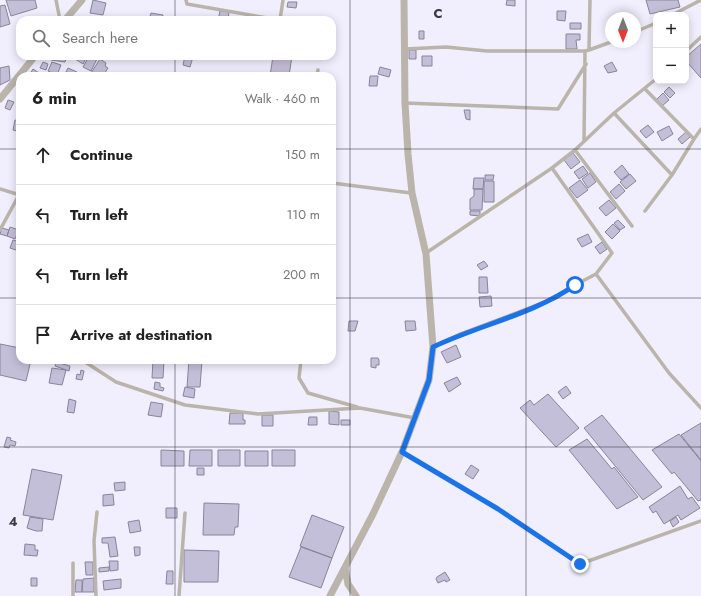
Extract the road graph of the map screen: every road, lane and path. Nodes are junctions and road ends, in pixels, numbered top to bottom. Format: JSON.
{"nodes":[{"id":1,"x":56,"y":0,"type":"edge"},
{"id":2,"x":82,"y":0,"type":"edge"},
{"id":3,"x":186,"y":0,"type":"edge"},
{"id":4,"x":283,"y":0,"type":"edge"},
{"id":5,"x":404,"y":0,"type":"edge"},
{"id":6,"x":590,"y":0,"type":"edge"},
{"id":7,"x":701,"y":0,"type":"edge"},
{"id":8,"x":678,"y":12,"type":"edge"},
{"id":9,"x":59,"y":16,"type":"edge"},
{"id":10,"x":68,"y":16,"type":"edge"},
{"id":11,"x":252,"y":16,"type":"edge"},
{"id":12,"x":280,"y":16,"type":"edge"},
{"id":13,"x":653,"y":24,"type":"edge"},
{"id":14,"x":641,"y":29,"type":"edge"},
{"id":15,"x":701,"y":37,"type":"edge"},
{"id":16,"x":605,"y":44,"type":"edge"},
{"id":17,"x":689,"y":48,"type":"edge"},
{"id":18,"x":405,"y":49,"type":"junction"},
{"id":19,"x":587,"y":50,"type":"junction"},
{"id":20,"x":32,"y":60,"type":"edge"},
{"id":21,"x":586,"y":64,"type":"junction"},
{"id":22,"x":22,"y":72,"type":"edge"},
{"id":23,"x":16,"y":79,"type":"edge"},
{"id":24,"x":653,"y":82,"type":"edge"},
{"id":25,"x":645,"y":89,"type":"junction"},
{"id":26,"x":0,"y":99,"type":"edge"},
{"id":27,"x":405,"y":103,"type":"junction"},
{"id":28,"x":614,"y":112,"type":"junction"},
{"id":29,"x":701,"y":129,"type":"edge"},
{"id":30,"x":694,"y":139,"type":"junction"},
{"id":31,"x":584,"y":141,"type":"junction"},
{"id":32,"x":575,"y":150,"type":"junction"},
{"id":33,"x":552,"y":168,"type":"junction"},
{"id":34,"x":672,"y":175,"type":"junction"},
{"id":35,"x":336,"y":184,"type":"edge"},
{"id":36,"x":0,"y":189,"type":"edge"},
{"id":37,"x":412,"y":193,"type":"junction"},
{"id":38,"x":16,"y":194,"type":"edge"},
{"id":39,"x":16,"y":202,"type":"edge"},
{"id":40,"x":645,"y":211,"type":"dead end"},
{"id":41,"x":632,"y":226,"type":"dead end"},
{"id":42,"x":0,"y":230,"type":"edge"},
{"id":43,"x":426,"y":254,"type":"junction"},
{"id":44,"x":596,"y":274,"type":"junction"},
{"id":45,"x":433,"y":347,"type":"junction"},
{"id":46,"x":88,"y":364,"type":"edge"},
{"id":47,"x":301,"y":364,"type":"edge"},
{"id":48,"x":360,"y":408,"type":"junction"},
{"id":49,"x":701,"y":408,"type":"edge"},
{"id":50,"x":414,"y":418,"type":"junction"},
{"id":51,"x":402,"y":452,"type":"junction"},
{"id":52,"x":97,"y":512,"type":"dead end"},
{"id":53,"x":185,"y":513,"type":"dead end"},
{"id":54,"x":701,"y":521,"type":"edge"},
{"id":55,"x":73,"y":563,"type":"dead end"},
{"id":56,"x":344,"y":568,"type":"junction"},
{"id":57,"x":73,"y":596,"type":"edge"},
{"id":58,"x":96,"y":596,"type":"edge"},
{"id":59,"x":179,"y":596,"type":"edge"},
{"id":60,"x":330,"y":596,"type":"edge"},
{"id":61,"x":356,"y":596,"type":"edge"}],
"edges":[{"from":1,"to":9,"type":"lane"},
{"from":2,"to":10,"type":"street"},
{"from":3,"to":11,"type":"lane"},
{"from":4,"to":12,"type":"lane"},
{"from":5,"to":18,"type":"street"},
{"from":6,"to":19,"type":"lane"},
{"from":7,"to":8,"type":"lane"},
{"from":13,"to":14,"type":"lane"},
{"from":15,"to":17,"type":"lane"},
{"from":16,"to":19,"type":"lane"},
{"from":18,"to":19,"type":"lane"},
{"from":18,"to":27,"type":"street"},
{"from":19,"to":21,"type":"lane"},
{"from":20,"to":22,"type":"street"},
{"from":21,"to":27,"type":"lane"},
{"from":21,"to":31,"type":"lane"},
{"from":23,"to":26,"type":"street"},
{"from":24,"to":25,"type":"lane"},
{"from":25,"to":28,"type":"lane"},
{"from":25,"to":30,"type":"lane"},
{"from":27,"to":37,"type":"street"},
{"from":28,"to":31,"type":"lane"},
{"from":28,"to":34,"type":"lane"},
{"from":29,"to":30,"type":"lane"},
{"from":30,"to":34,"type":"lane"},
{"from":31,"to":32,"type":"lane"},
{"from":32,"to":33,"type":"lane"},
{"from":32,"to":41,"type":"lane"},
{"from":33,"to":43,"type":"lane"},
{"from":33,"to":44,"type":"lane"},
{"from":34,"to":40,"type":"lane"},
{"from":35,"to":37,"type":"lane"},
{"from":36,"to":38,"type":"lane"},
{"from":37,"to":43,"type":"street"},
{"from":39,"to":42,"type":"lane"},
{"from":43,"to":45,"type":"street"},
{"from":44,"to":45,"type":"lane"},
{"from":44,"to":49,"type":"lane"},
{"from":45,"to":50,"type":"street"},
{"from":46,"to":48,"type":"lane"},
{"from":47,"to":48,"type":"lane"},
{"from":48,"to":50,"type":"lane"},
{"from":50,"to":51,"type":"street"},
{"from":51,"to":54,"type":"lane"},
{"from":51,"to":56,"type":"street"},
{"from":52,"to":58,"type":"lane"},
{"from":53,"to":59,"type":"lane"},
{"from":55,"to":57,"type":"lane"},
{"from":56,"to":60,"type":"street"},
{"from":56,"to":61,"type":"street"}]}
